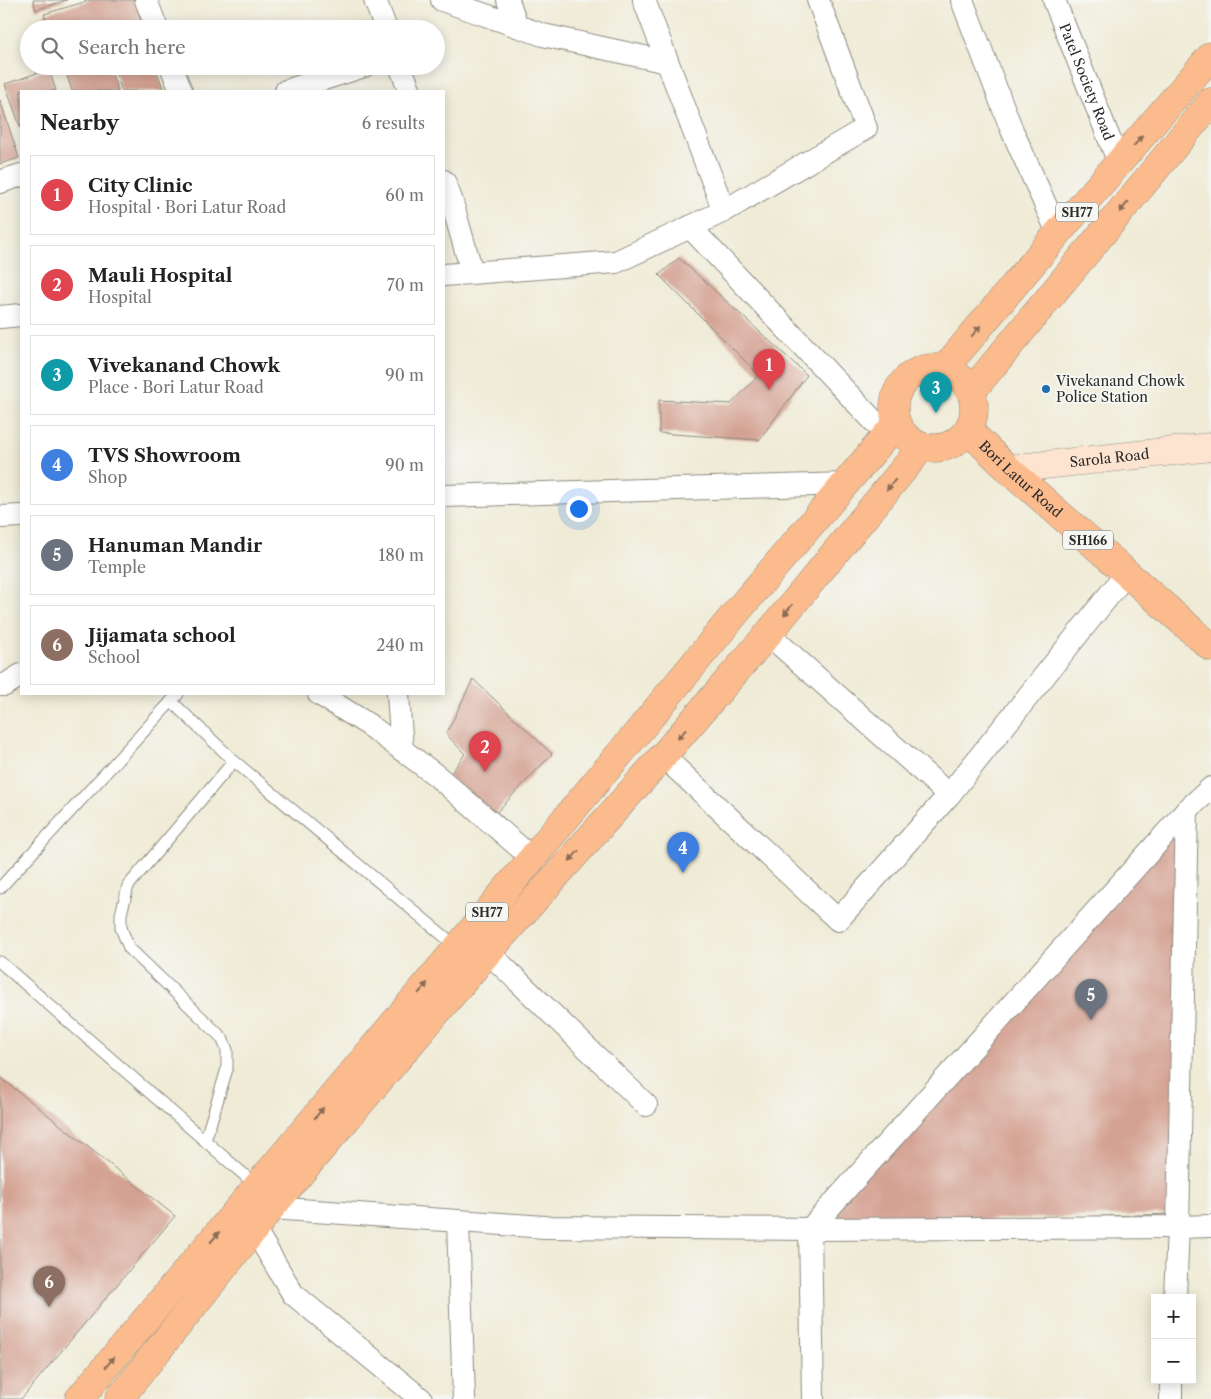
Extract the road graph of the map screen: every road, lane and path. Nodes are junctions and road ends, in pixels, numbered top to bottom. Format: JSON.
{"nodes":[{"id":1,"x":146,"y":0,"type":"edge"},
{"id":2,"x":375,"y":0,"type":"edge"},
{"id":3,"x":442,"y":0,"type":"edge"},
{"id":4,"x":508,"y":0,"type":"edge"},
{"id":5,"x":644,"y":0,"type":"edge"},
{"id":6,"x":818,"y":0,"type":"edge"},
{"id":7,"x":962,"y":0,"type":"edge"},
{"id":8,"x":1054,"y":0,"type":"edge"},
{"id":9,"x":154,"y":20,"type":"edge"},
{"id":10,"x":383,"y":20,"type":"edge"},
{"id":11,"x":517,"y":26,"type":"junction"},
{"id":12,"x":1211,"y":56,"type":"edge"},
{"id":13,"x":667,"y":62,"type":"junction"},
{"id":14,"x":175,"y":75,"type":"edge"},
{"id":15,"x":336,"y":75,"type":"edge"},
{"id":16,"x":404,"y":75,"type":"edge"},
{"id":17,"x":181,"y":90,"type":"edge"},
{"id":18,"x":289,"y":90,"type":"edge"},
{"id":19,"x":410,"y":90,"type":"edge"},
{"id":20,"x":1211,"y":102,"type":"edge"},
{"id":21,"x":1119,"y":163,"type":"junction"},
{"id":22,"x":20,"y":175,"type":"edge"},
{"id":23,"x":0,"y":182,"type":"edge"},
{"id":24,"x":445,"y":184,"type":"edge"},
{"id":25,"x":724,"y":211,"type":"junction"},
{"id":26,"x":690,"y":227,"type":"junction"},
{"id":27,"x":1058,"y":233,"type":"junction"},
{"id":28,"x":472,"y":272,"type":"junction"},
{"id":29,"x":445,"y":275,"type":"edge"},
{"id":30,"x":20,"y":315,"type":"edge"},
{"id":31,"x":0,"y":317,"type":"edge"},
{"id":32,"x":944,"y":369,"type":"junction"},
{"id":33,"x":971,"y":392,"type":"junction"},
{"id":34,"x":891,"y":429,"type":"junction"},
{"id":35,"x":968,"y":430,"type":"junction"},
{"id":36,"x":922,"y":447,"type":"junction"},
{"id":37,"x":1211,"y":447,"type":"edge"},
{"id":38,"x":1008,"y":469,"type":"junction"},
{"id":39,"x":845,"y":484,"type":"junction"},
{"id":40,"x":445,"y":496,"type":"edge"},
{"id":41,"x":20,"y":516,"type":"edge"},
{"id":42,"x":0,"y":518,"type":"edge"},
{"id":43,"x":1126,"y":574,"type":"junction"},
{"id":44,"x":768,"y":634,"type":"junction"},
{"id":45,"x":1211,"y":647,"type":"edge"},
{"id":46,"x":20,"y":676,"type":"edge"},
{"id":47,"x":0,"y":685,"type":"edge"},
{"id":48,"x":321,"y":695,"type":"edge"},
{"id":49,"x":398,"y":695,"type":"edge"},
{"id":50,"x":175,"y":698,"type":"edge"},
{"id":51,"x":402,"y":750,"type":"junction"},
{"id":52,"x":664,"y":756,"type":"junction"},
{"id":53,"x":234,"y":761,"type":"junction"},
{"id":54,"x":1211,"y":788,"type":"edge"},
{"id":55,"x":949,"y":795,"type":"junction"},
{"id":56,"x":1187,"y":810,"type":"junction"},
{"id":57,"x":532,"y":858,"type":"junction"},
{"id":58,"x":0,"y":888,"type":"edge"},
{"id":59,"x":458,"y":947,"type":"junction"},
{"id":60,"x":488,"y":952,"type":"junction"},
{"id":61,"x":0,"y":962,"type":"edge"},
{"id":62,"x":646,"y":1105,"type":"dead end"},
{"id":63,"x":205,"y":1141,"type":"junction"},
{"id":64,"x":264,"y":1197,"type":"junction"},
{"id":65,"x":458,"y":1221,"type":"junction"},
{"id":66,"x":1211,"y":1226,"type":"edge"},
{"id":67,"x":1178,"y":1227,"type":"junction"},
{"id":68,"x":810,"y":1229,"type":"junction"},
{"id":69,"x":255,"y":1230,"type":"junction"},
{"id":70,"x":1175,"y":1294,"type":"edge"},
{"id":71,"x":1172,"y":1384,"type":"edge"},
{"id":72,"x":79,"y":1399,"type":"edge"},
{"id":73,"x":119,"y":1399,"type":"edge"},
{"id":74,"x":420,"y":1399,"type":"edge"},
{"id":75,"x":464,"y":1399,"type":"edge"},
{"id":76,"x":814,"y":1399,"type":"edge"},
{"id":77,"x":1171,"y":1399,"type":"edge"}],
"edges":[{"from":1,"to":9,"type":"street"},
{"from":2,"to":10,"type":"street"},
{"from":3,"to":11,"type":"street"},
{"from":4,"to":11,"type":"street"},
{"from":5,"to":13,"type":"street"},
{"from":6,"to":25,"type":"street"},
{"from":7,"to":27,"type":"street"},
{"from":8,"to":21,"type":"street","name":"Patel Society Road"},
{"from":11,"to":13,"type":"street"},
{"from":21,"to":12,"type":"main road","number":"SH77","one_way":true},
{"from":13,"to":25,"type":"street"},
{"from":14,"to":17,"type":"street"},
{"from":15,"to":18,"type":"street"},
{"from":16,"to":19,"type":"street"},
{"from":20,"to":33,"type":"main road","number":"SH77","one_way":true},
{"from":21,"to":27,"type":"main road","number":"SH77"},
{"from":22,"to":23,"type":"street"},
{"from":24,"to":28,"type":"street"},
{"from":25,"to":26,"type":"street"},
{"from":26,"to":28,"type":"street"},
{"from":26,"to":34,"type":"street"},
{"from":32,"to":27,"type":"main road","number":"SH77","one_way":true},
{"from":28,"to":29,"type":"street"},
{"from":30,"to":31,"type":"street"},
{"from":32,"to":33,"type":"main road"},
{"from":32,"to":34,"type":"main road"},
{"from":33,"to":35,"type":"main road"},
{"from":34,"to":36,"type":"main road"},
{"from":34,"to":39,"type":"main road","number":"SH77"},
{"from":35,"to":36,"type":"main road"},
{"from":35,"to":38,"type":"main road","name":"Bori Latur Road","number":"SH166"},
{"from":36,"to":44,"type":"main road","number":"SH77","one_way":true},
{"from":37,"to":38,"type":"main road","name":"Sarola Road"},
{"from":38,"to":43,"type":"main road","name":"Bori Latur Road","number":"SH166"},
{"from":39,"to":40,"type":"street"},
{"from":39,"to":57,"type":"main road","number":"SH77"},
{"from":41,"to":42,"type":"street"},
{"from":43,"to":45,"type":"main road","name":"Bori Latur Road","number":"SH166"},
{"from":43,"to":55,"type":"street"},
{"from":44,"to":52,"type":"main road","number":"SH77","one_way":true},
{"from":44,"to":55,"type":"street"},
{"from":46,"to":47,"type":"street"},
{"from":48,"to":51,"type":"street"},
{"from":49,"to":51,"type":"street"},
{"from":50,"to":53,"type":"lane"},
{"from":50,"to":58,"type":"lane"},
{"from":51,"to":57,"type":"street"},
{"from":52,"to":55,"type":"street"},
{"from":52,"to":60,"type":"main road","number":"SH77","one_way":true},
{"from":53,"to":59,"type":"lane"},
{"from":53,"to":63,"type":"lane"},
{"from":54,"to":56,"type":"street"},
{"from":56,"to":67,"type":"street"},
{"from":56,"to":68,"type":"street"},
{"from":57,"to":59,"type":"main road","number":"SH77"},
{"from":64,"to":59,"type":"main road","number":"SH77","one_way":true},
{"from":60,"to":62,"type":"street"},
{"from":60,"to":64,"type":"main road","number":"SH77"},
{"from":61,"to":63,"type":"lane"},
{"from":63,"to":64,"type":"lane"},
{"from":64,"to":65,"type":"street"},
{"from":64,"to":69,"type":"main road","number":"SH77"},
{"from":72,"to":64,"type":"main road","number":"SH77","one_way":true},
{"from":65,"to":68,"type":"street"},
{"from":65,"to":75,"type":"street"},
{"from":66,"to":67,"type":"street"},
{"from":67,"to":68,"type":"street"},
{"from":67,"to":70,"type":"street"},
{"from":68,"to":76,"type":"street"},
{"from":69,"to":73,"type":"main road","number":"SH77"},
{"from":69,"to":74,"type":"street"},
{"from":71,"to":77,"type":"street"}]}
